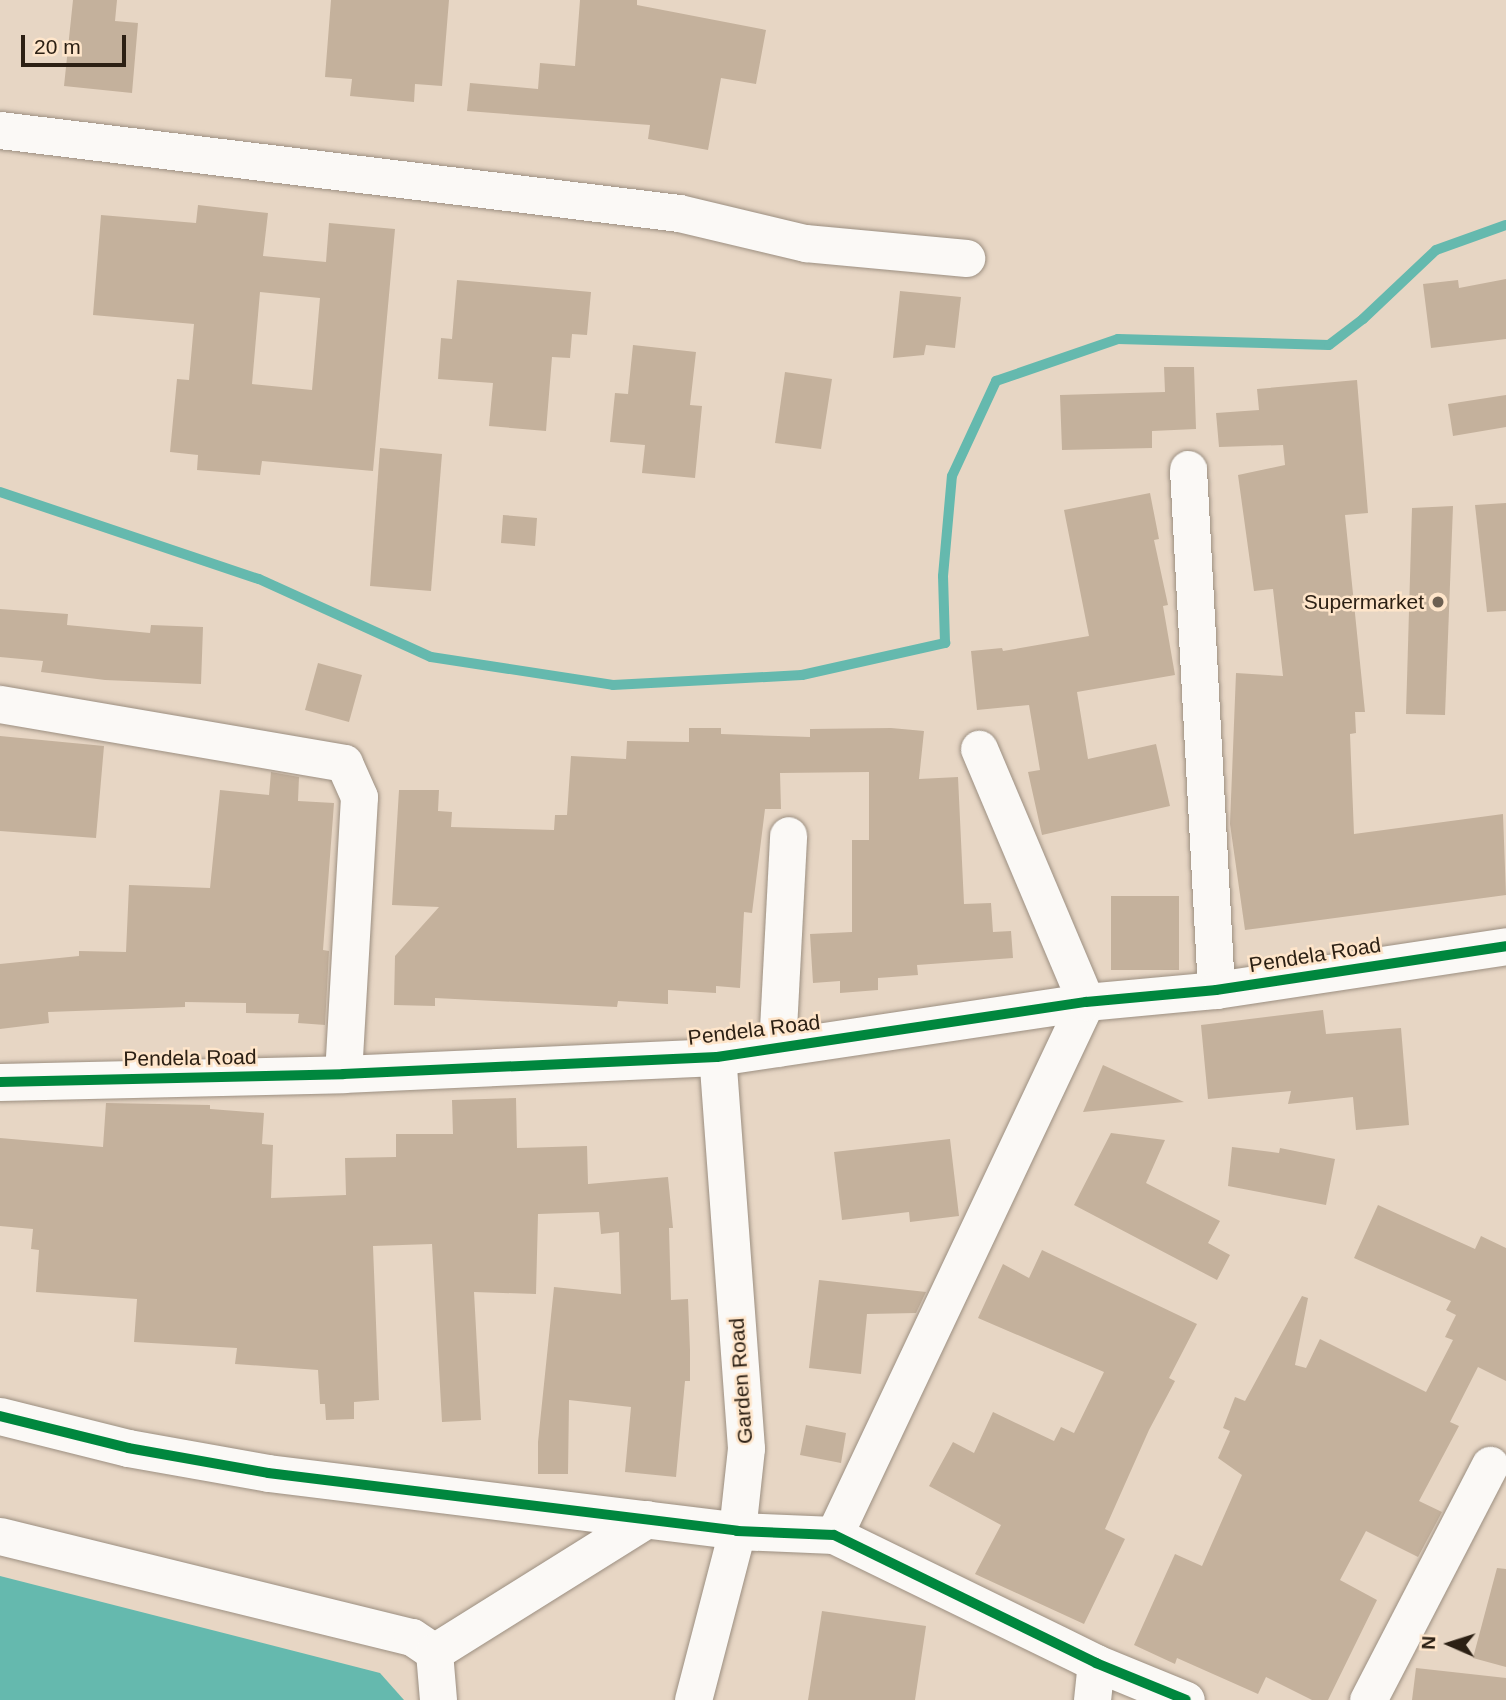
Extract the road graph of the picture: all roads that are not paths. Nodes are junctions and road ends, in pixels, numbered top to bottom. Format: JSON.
{"nodes":[{"id":1,"x":0,"y":130,"type":"edge"},
{"id":2,"x":966,"y":258,"type":"dead end"},
{"id":3,"x":1188,"y":469,"type":"dead end"},
{"id":4,"x":0,"y":704,"type":"edge"},
{"id":5,"x":979,"y":749,"type":"dead end"},
{"id":6,"x":788,"y":835,"type":"dead end"},
{"id":7,"x":1506,"y":946,"type":"edge"},
{"id":8,"x":1216,"y":990,"type":"junction"},
{"id":9,"x":1086,"y":1002,"type":"junction"},
{"id":10,"x":777,"y":1048,"type":"junction"},
{"id":11,"x":717,"y":1057,"type":"junction"},
{"id":12,"x":343,"y":1074,"type":"junction"},
{"id":13,"x":0,"y":1082,"type":"edge"},
{"id":14,"x":0,"y":1416,"type":"edge"},
{"id":15,"x":1490,"y":1465,"type":"dead end"},
{"id":16,"x":647,"y":1519,"type":"junction"},
{"id":17,"x":737,"y":1531,"type":"junction"},
{"id":18,"x":834,"y":1535,"type":"junction"},
{"id":19,"x":0,"y":1536,"type":"edge"},
{"id":20,"x":434,"y":1653,"type":"junction"},
{"id":21,"x":1096,"y":1663,"type":"junction"},
{"id":22,"x":438,"y":1700,"type":"edge"},
{"id":23,"x":693,"y":1700,"type":"edge"},
{"id":24,"x":1092,"y":1700,"type":"edge"},
{"id":25,"x":1186,"y":1700,"type":"edge"},
{"id":26,"x":1368,"y":1700,"type":"edge"}],
"edges":[{"from":1,"to":2,"type":"street"},
{"from":3,"to":8,"type":"street"},
{"from":4,"to":12,"type":"street"},
{"from":5,"to":9,"type":"street"},
{"from":6,"to":10,"type":"street"},
{"from":7,"to":8,"type":"street","name":"Pendela Road"},
{"from":8,"to":9,"type":"street","name":"Pendela Road"},
{"from":9,"to":10,"type":"street","name":"Pendela Road"},
{"from":9,"to":18,"type":"street"},
{"from":10,"to":11,"type":"street","name":"Pendela Road"},
{"from":11,"to":12,"type":"street","name":"Pendela Road"},
{"from":11,"to":17,"type":"street","name":"Garden Road"},
{"from":12,"to":13,"type":"street","name":"Pendela Road"},
{"from":14,"to":16,"type":"street"},
{"from":15,"to":26,"type":"street"},
{"from":16,"to":17,"type":"street"},
{"from":16,"to":20,"type":"street"},
{"from":17,"to":18,"type":"street"},
{"from":17,"to":23,"type":"street","name":"Garden Road"},
{"from":18,"to":21,"type":"street"},
{"from":19,"to":20,"type":"street"},
{"from":20,"to":22,"type":"street"},
{"from":21,"to":24,"type":"street"},
{"from":21,"to":25,"type":"street"}]}
